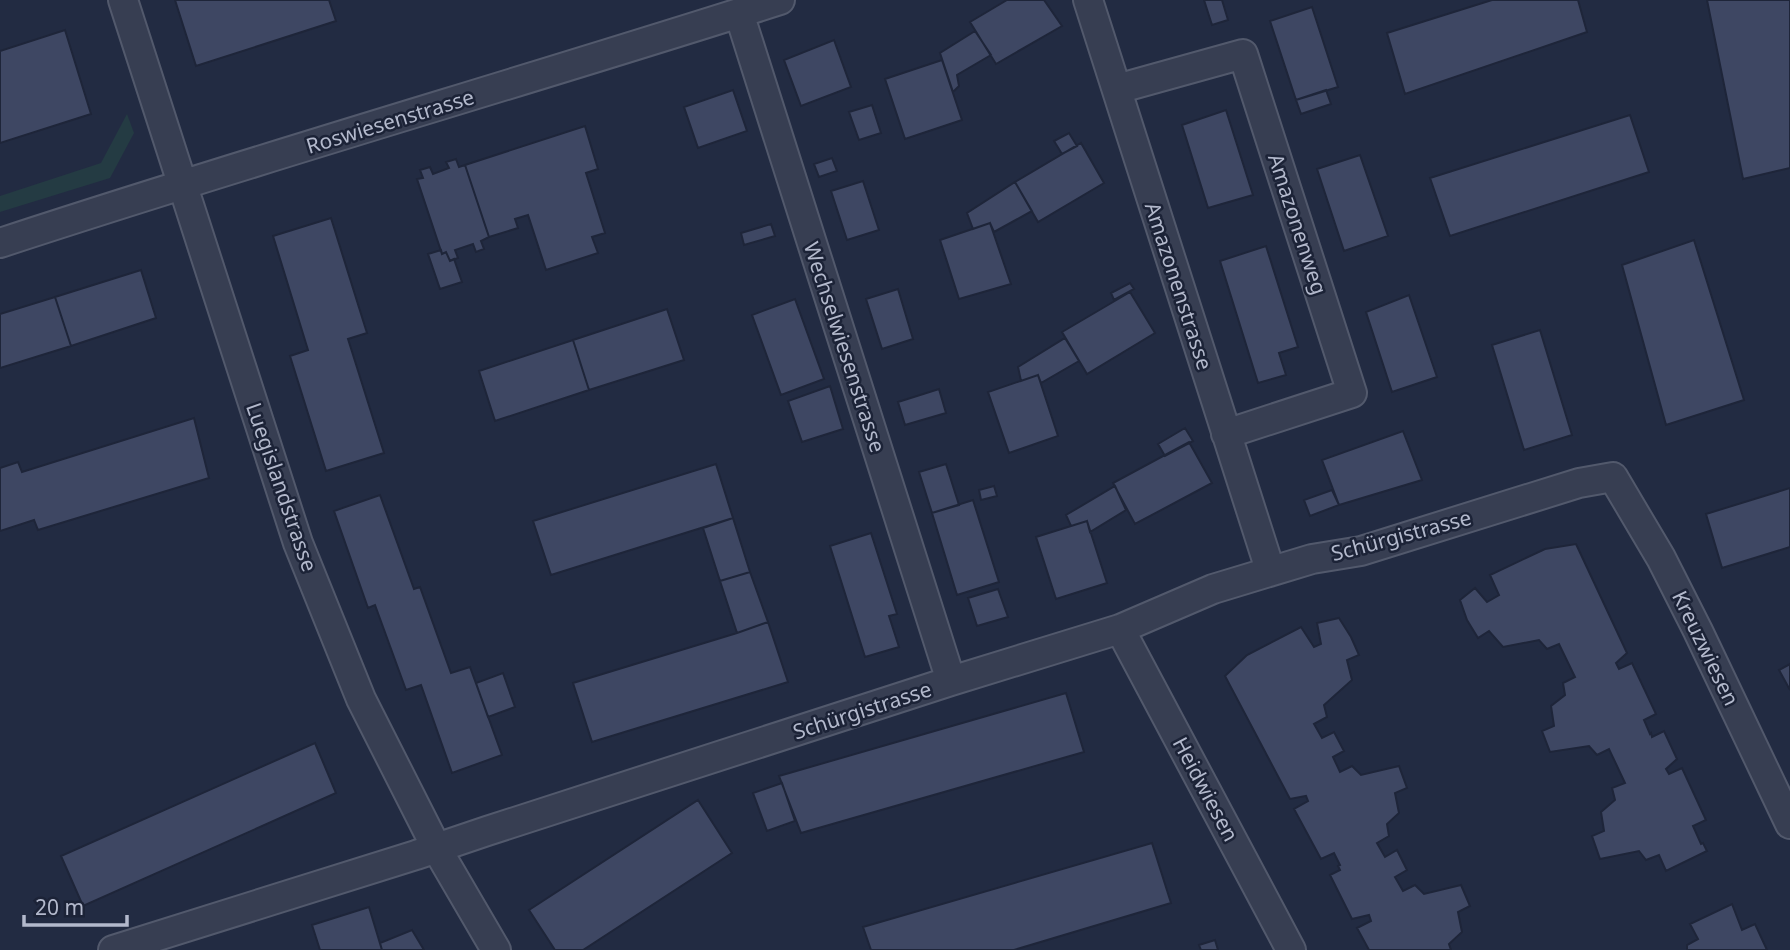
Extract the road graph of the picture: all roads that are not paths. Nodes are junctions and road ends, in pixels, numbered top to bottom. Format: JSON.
{"nodes":[{"id":1,"x":123,"y":0,"type":"edge"},
{"id":2,"x":780,"y":0,"type":"edge"},
{"id":3,"x":1088,"y":0,"type":"edge"},
{"id":4,"x":738,"y":13,"type":"junction"},
{"id":5,"x":1116,"y":89,"type":"junction"},
{"id":6,"x":182,"y":185,"type":"junction"},
{"id":7,"x":0,"y":243,"type":"edge"},
{"id":8,"x":1226,"y":434,"type":"junction"},
{"id":9,"x":1613,"y":477,"type":"joint"},
{"id":10,"x":1269,"y":572,"type":"junction"},
{"id":11,"x":1120,"y":629,"type":"junction"},
{"id":12,"x":951,"y":681,"type":"junction"},
{"id":13,"x":1790,"y":824,"type":"edge"},
{"id":14,"x":437,"y":849,"type":"junction"},
{"id":15,"x":113,"y":950,"type":"edge"},
{"id":16,"x":496,"y":950,"type":"edge"},
{"id":17,"x":1292,"y":950,"type":"edge"}],
"edges":[{"from":1,"to":6,"type":"street","name":"Luegislandstrasse"},
{"from":2,"to":4,"type":"street","name":"Roswiesenstrasse"},
{"from":3,"to":5,"type":"street","name":"Amazonenstrasse"},
{"from":4,"to":6,"type":"street","name":"Roswiesenstrasse"},
{"from":4,"to":12,"type":"street","name":"Wechselwiesenstrasse"},
{"from":5,"to":8,"type":"street","name":"Amazonenstrasse"},
{"from":5,"to":8,"type":"street","name":"Amazonenweg"},
{"from":6,"to":7,"type":"street","name":"Roswiesenstrasse"},
{"from":6,"to":14,"type":"street","name":"Luegislandstrasse"},
{"from":8,"to":10,"type":"street","name":"Amazonenstrasse"},
{"from":9,"to":10,"type":"street","name":"Schürgistrasse"},
{"from":9,"to":13,"type":"street","name":"Kreuzwiesen"},
{"from":10,"to":11,"type":"street","name":"Schürgistrasse"},
{"from":11,"to":12,"type":"street","name":"Schürgistrasse"},
{"from":11,"to":17,"type":"street","name":"Heidwiesen"},
{"from":12,"to":14,"type":"street","name":"Schürgistrasse"},
{"from":14,"to":15,"type":"street","name":"Schürgistrasse"},
{"from":14,"to":16,"type":"street","name":"Luegislandstrasse"}]}
